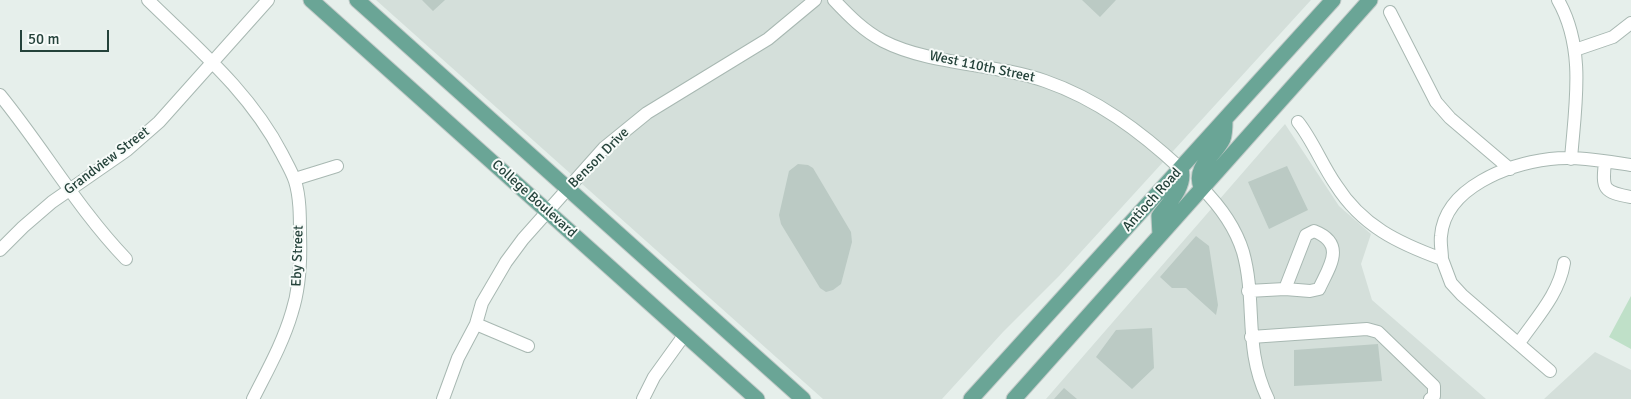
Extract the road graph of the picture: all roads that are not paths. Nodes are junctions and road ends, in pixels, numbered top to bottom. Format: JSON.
{"nodes":[{"id":1,"x":148,"y":0,"type":"edge"},
{"id":2,"x":268,"y":0,"type":"edge"},
{"id":3,"x":311,"y":0,"type":"edge"},
{"id":4,"x":357,"y":0,"type":"edge"},
{"id":5,"x":815,"y":0,"type":"edge"},
{"id":6,"x":834,"y":0,"type":"edge"},
{"id":7,"x":1333,"y":0,"type":"edge"},
{"id":8,"x":1370,"y":0,"type":"edge"},
{"id":9,"x":1558,"y":0,"type":"edge"},
{"id":10,"x":1390,"y":12,"type":"dead end"},
{"id":11,"x":1631,"y":23,"type":"edge"},
{"id":12,"x":1575,"y":50,"type":"junction"},
{"id":13,"x":212,"y":63,"type":"junction"},
{"id":14,"x":0,"y":95,"type":"edge"},
{"id":15,"x":1225,"y":120,"type":"junction"},
{"id":16,"x":1298,"y":122,"type":"dead end"},
{"id":17,"x":1571,"y":159,"type":"junction"},
{"id":18,"x":1606,"y":162,"type":"junction"},
{"id":19,"x":1631,"y":165,"type":"edge"},
{"id":20,"x":337,"y":166,"type":"dead end"},
{"id":21,"x":1181,"y":169,"type":"junction"},
{"id":22,"x":1510,"y":170,"type":"junction"},
{"id":23,"x":295,"y":179,"type":"junction"},
{"id":24,"x":1201,"y":187,"type":"junction"},
{"id":25,"x":70,"y":188,"type":"junction"},
{"id":26,"x":568,"y":189,"type":"junction"},
{"id":27,"x":1631,"y":197,"type":"edge"},
{"id":28,"x":548,"y":211,"type":"junction"},
{"id":29,"x":1160,"y":235,"type":"junction"},
{"id":30,"x":0,"y":250,"type":"edge"},
{"id":31,"x":126,"y":259,"type":"dead end"},
{"id":32,"x":1442,"y":259,"type":"junction"},
{"id":33,"x":1564,"y":263,"type":"dead end"},
{"id":34,"x":1284,"y":289,"type":"junction"},
{"id":35,"x":1248,"y":291,"type":"junction"},
{"id":36,"x":476,"y":324,"type":"junction"},
{"id":37,"x":685,"y":334,"type":"junction"},
{"id":38,"x":1251,"y":337,"type":"junction"},
{"id":39,"x":1519,"y":343,"type":"junction"},
{"id":40,"x":528,"y":346,"type":"dead end"},
{"id":41,"x":1550,"y":371,"type":"dead end"},
{"id":42,"x":253,"y":399,"type":"edge"},
{"id":43,"x":443,"y":399,"type":"edge"},
{"id":44,"x":643,"y":399,"type":"edge"},
{"id":45,"x":757,"y":399,"type":"edge"},
{"id":46,"x":803,"y":399,"type":"edge"},
{"id":47,"x":970,"y":399,"type":"edge"},
{"id":48,"x":1014,"y":399,"type":"edge"},
{"id":49,"x":1268,"y":399,"type":"edge"},
{"id":50,"x":1430,"y":399,"type":"edge"}],
"edges":[{"from":1,"to":13,"type":"street","name":"Eby Street"},
{"from":2,"to":13,"type":"street","name":"Grandview Street"},
{"from":3,"to":28,"type":"main road","name":"College Boulevard"},
{"from":4,"to":26,"type":"main road"},
{"from":5,"to":26,"type":"street","name":"Benson Drive"},
{"from":6,"to":21,"type":"street","name":"West 110th Street"},
{"from":7,"to":15,"type":"main road","name":"Antioch Road"},
{"from":8,"to":24,"type":"main road","name":"Antioch Road"},
{"from":9,"to":12,"type":"street"},
{"from":10,"to":22,"type":"street"},
{"from":11,"to":12,"type":"street"},
{"from":12,"to":17,"type":"street"},
{"from":13,"to":23,"type":"street","name":"Eby Street"},
{"from":13,"to":25,"type":"street","name":"Grandview Street"},
{"from":14,"to":25,"type":"street"},
{"from":15,"to":21,"type":"main road","name":"Antioch Road"},
{"from":15,"to":24,"type":"main road"},
{"from":16,"to":32,"type":"street"},
{"from":17,"to":18,"type":"street"},
{"from":17,"to":22,"type":"street"},
{"from":18,"to":19,"type":"street"},
{"from":18,"to":27,"type":"street"},
{"from":20,"to":23,"type":"street"},
{"from":21,"to":29,"type":"main road"},
{"from":21,"to":47,"type":"main road","name":"Antioch Road"},
{"from":22,"to":32,"type":"street"},
{"from":23,"to":42,"type":"street","name":"Eby Street"},
{"from":24,"to":29,"type":"main road","name":"Antioch Road"},
{"from":24,"to":35,"type":"street"},
{"from":25,"to":30,"type":"street","name":"Grandview Street"},
{"from":25,"to":31,"type":"street"},
{"from":26,"to":28,"type":"street","name":"Benson Drive"},
{"from":26,"to":46,"type":"main road"},
{"from":28,"to":36,"type":"street","name":"Benson Drive"},
{"from":28,"to":37,"type":"main road","name":"College Boulevard"},
{"from":29,"to":48,"type":"main road","name":"Antioch Road"},
{"from":32,"to":39,"type":"street"},
{"from":33,"to":39,"type":"street"},
{"from":34,"to":34,"type":"street"},
{"from":34,"to":35,"type":"street"},
{"from":35,"to":38,"type":"street"},
{"from":36,"to":40,"type":"street"},
{"from":36,"to":43,"type":"street","name":"Benson Drive"},
{"from":37,"to":44,"type":"street"},
{"from":37,"to":45,"type":"main road","name":"College Boulevard"},
{"from":38,"to":49,"type":"street"},
{"from":38,"to":50,"type":"street"},
{"from":39,"to":41,"type":"street"}]}
